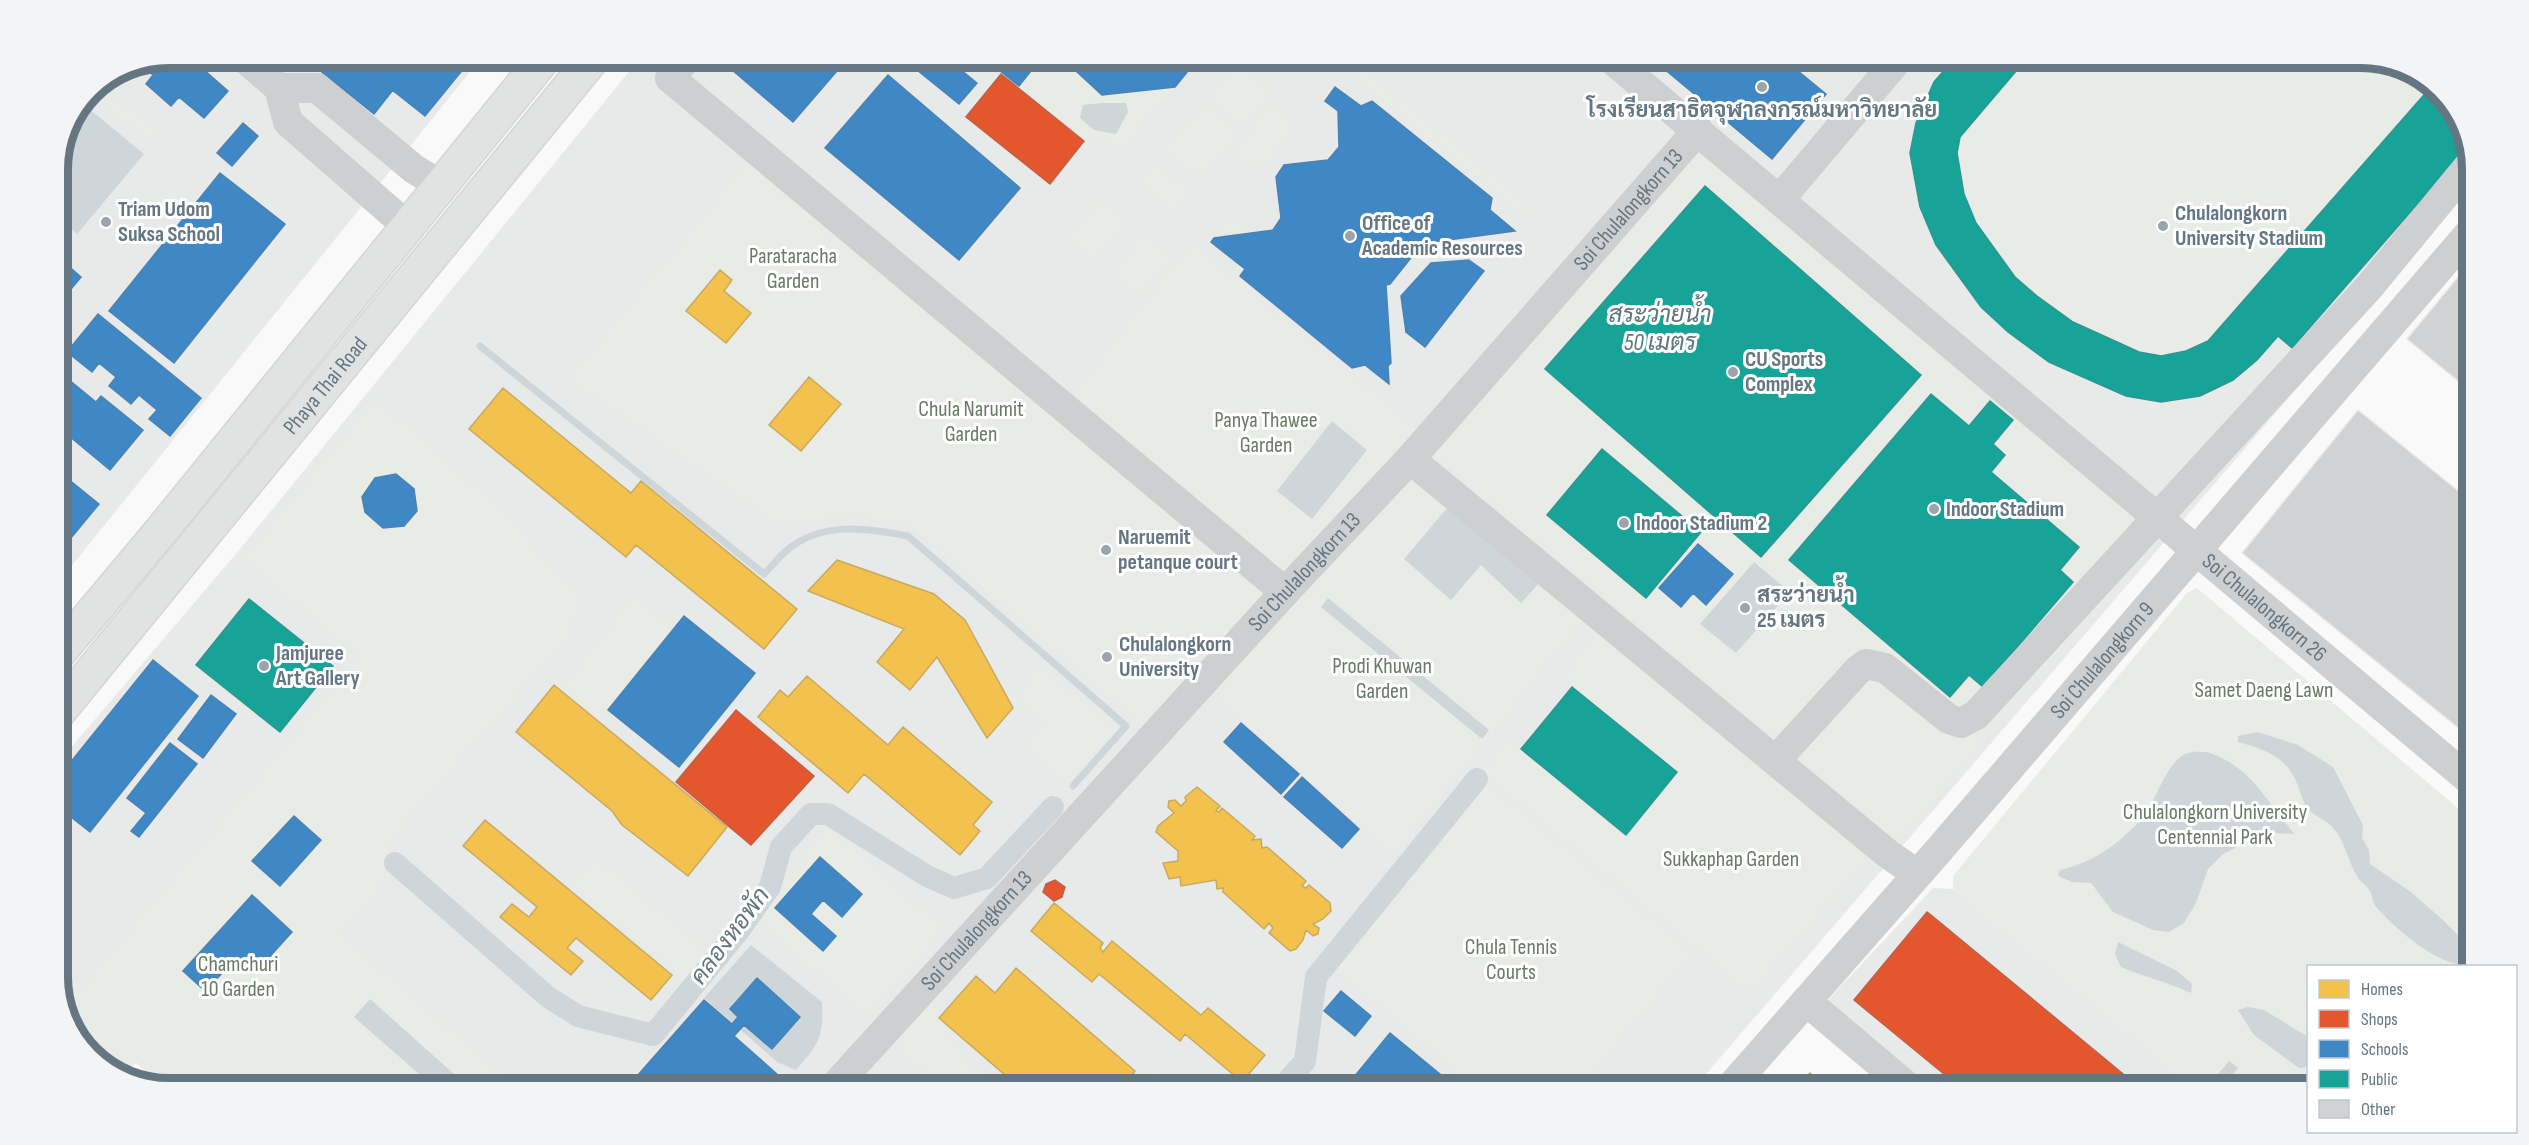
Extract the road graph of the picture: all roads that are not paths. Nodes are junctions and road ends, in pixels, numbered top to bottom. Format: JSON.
{"nodes":[{"id":1,"x":256,"y":68,"type":"edge"},
{"id":2,"x":536,"y":68,"type":"edge"},
{"id":3,"x":585,"y":68,"type":"edge"},
{"id":4,"x":678,"y":68,"type":"edge"},
{"id":5,"x":1622,"y":68,"type":"edge"},
{"id":6,"x":1891,"y":68,"type":"edge"},
{"id":7,"x":279,"y":88,"type":"junction"},
{"id":8,"x":1698,"y":130,"type":"junction"},
{"id":9,"x":2461,"y":175,"type":"edge"},
{"id":10,"x":440,"y":185,"type":"junction"},
{"id":11,"x":1780,"y":199,"type":"junction"},
{"id":12,"x":407,"y":226,"type":"junction"},
{"id":13,"x":2461,"y":243,"type":"edge"},
{"id":14,"x":1410,"y":459,"type":"junction"},
{"id":15,"x":2160,"y":518,"type":"junction"},
{"id":16,"x":2197,"y":549,"type":"junction"},
{"id":17,"x":1285,"y":592,"type":"junction"},
{"id":18,"x":68,"y":642,"type":"edge"},
{"id":19,"x":68,"y":701,"type":"edge"},
{"id":20,"x":1776,"y":760,"type":"junction"},
{"id":21,"x":2462,"y":773,"type":"edge"},
{"id":22,"x":1917,"y":874,"type":"junction"},
{"id":23,"x":1806,"y":1001,"type":"junction"},
{"id":24,"x":842,"y":1078,"type":"edge"},
{"id":25,"x":1739,"y":1078,"type":"edge"},
{"id":26,"x":1897,"y":1078,"type":"edge"}],
"edges":[{"from":1,"to":7,"type":"street"},
{"from":2,"to":10,"type":"main road","name":"Phaya Thai Road"},
{"from":3,"to":19,"type":"main road","name":"Phaya Thai Road"},
{"from":4,"to":17,"type":"street"},
{"from":5,"to":8,"type":"street","name":"Soi Chulalongkorn 26"},
{"from":6,"to":11,"type":"street"},
{"from":7,"to":10,"type":"street"},
{"from":7,"to":12,"type":"street"},
{"from":8,"to":11,"type":"street","name":"Soi Chulalongkorn 26"},
{"from":8,"to":14,"type":"street","name":"Soi Chulalongkorn 13"},
{"from":9,"to":15,"type":"street"},
{"from":10,"to":12,"type":"main road","name":"Phaya Thai Road"},
{"from":11,"to":15,"type":"street","name":"Soi Chulalongkorn 26"},
{"from":12,"to":18,"type":"main road","name":"Phaya Thai Road"},
{"from":13,"to":16,"type":"street","name":"Soi Chulalongkorn 9"},
{"from":14,"to":17,"type":"street","name":"Soi Chulalongkorn 13"},
{"from":14,"to":20,"type":"street"},
{"from":15,"to":16,"type":"street","name":"Soi Chulalongkorn 26"},
{"from":15,"to":20,"type":"street"},
{"from":16,"to":21,"type":"street","name":"Soi Chulalongkorn 26"},
{"from":16,"to":22,"type":"street","name":"Soi Chulalongkorn 9"},
{"from":17,"to":24,"type":"street","name":"Soi Chulalongkorn 13"},
{"from":20,"to":22,"type":"street"},
{"from":22,"to":23,"type":"street","name":"Soi Chulalongkorn 9"},
{"from":23,"to":25,"type":"street","name":"Soi Chulalongkorn 9"},
{"from":23,"to":26,"type":"street"}]}
